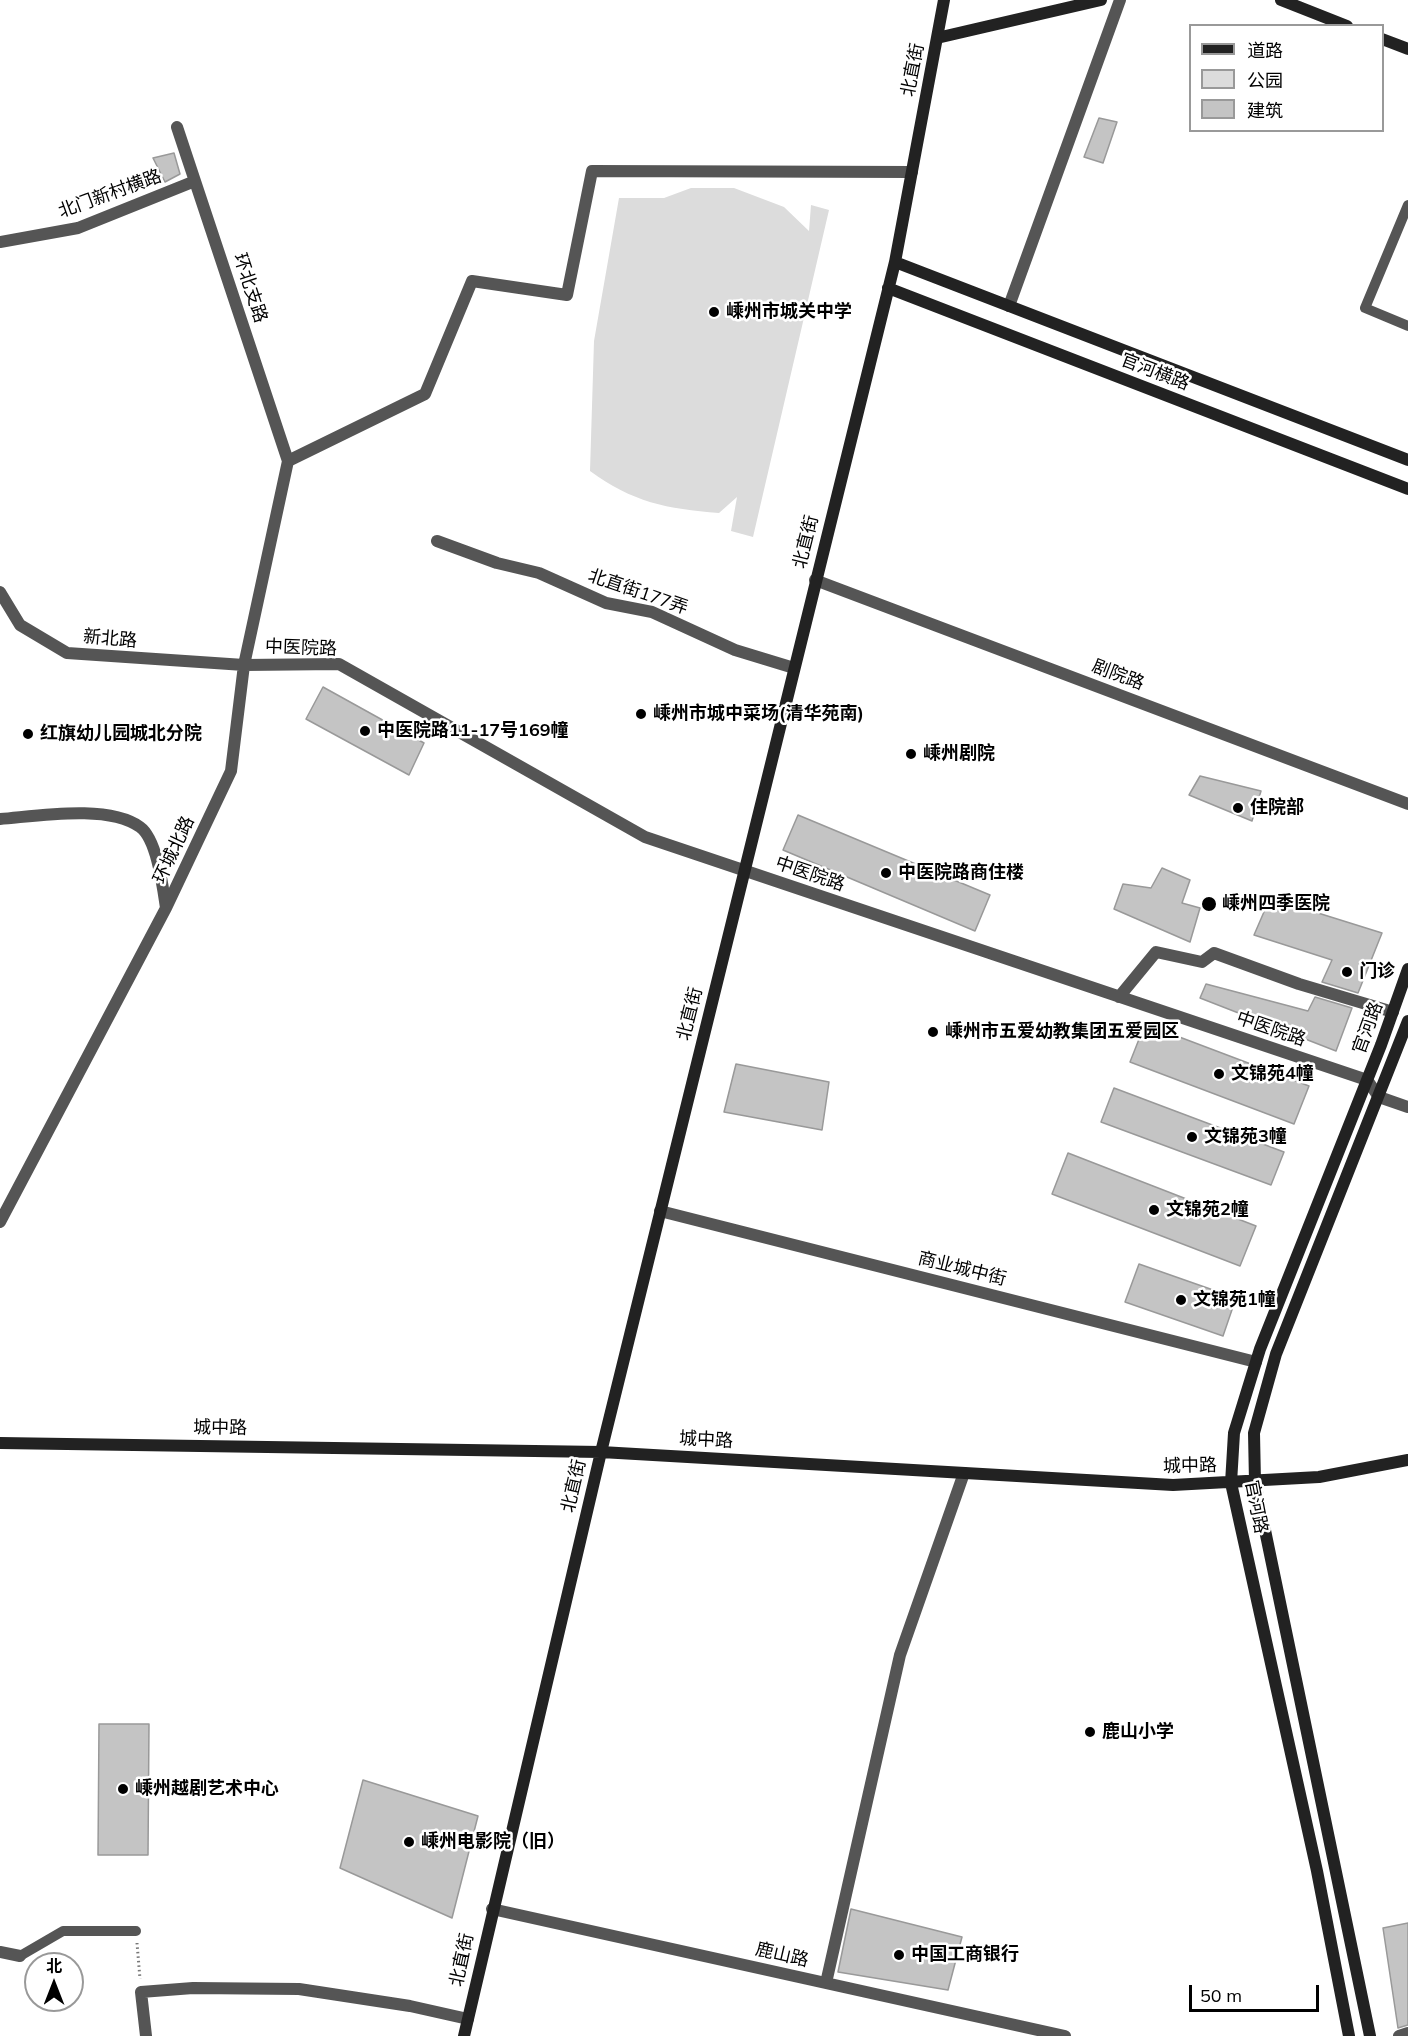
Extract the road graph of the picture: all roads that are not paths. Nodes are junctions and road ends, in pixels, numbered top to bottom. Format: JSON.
{"nodes":[{"id":1,"x":944,"y":0,"type":"edge"},
{"id":2,"x":1101,"y":0,"type":"edge"},
{"id":3,"x":1120,"y":0,"type":"edge"},
{"id":4,"x":1281,"y":0,"type":"edge"},
{"id":5,"x":1342,"y":24,"type":"edge"},
{"id":6,"x":937,"y":38,"type":"junction"},
{"id":7,"x":1384,"y":39,"type":"edge"},
{"id":8,"x":1408,"y":49,"type":"edge"},
{"id":9,"x":177,"y":127,"type":"dead end"},
{"id":10,"x":912,"y":172,"type":"junction"},
{"id":11,"x":195,"y":181,"type":"junction"},
{"id":12,"x":1408,"y":206,"type":"edge"},
{"id":13,"x":0,"y":242,"type":"edge"},
{"id":14,"x":895,"y":262,"type":"junction"},
{"id":15,"x":888,"y":288,"type":"junction"},
{"id":16,"x":1009,"y":306,"type":"junction"},
{"id":17,"x":1408,"y":326,"type":"edge"},
{"id":18,"x":1408,"y":460,"type":"edge"},
{"id":19,"x":288,"y":461,"type":"junction"},
{"id":20,"x":1408,"y":489,"type":"edge"},
{"id":21,"x":437,"y":541,"type":"dead end"},
{"id":22,"x":815,"y":580,"type":"junction"},
{"id":23,"x":1,"y":595,"type":"edge"},
{"id":24,"x":244,"y":665,"type":"junction"},
{"id":25,"x":794,"y":668,"type":"junction"},
{"id":26,"x":1408,"y":804,"type":"edge"},
{"id":27,"x":0,"y":819,"type":"edge"},
{"id":28,"x":743,"y":870,"type":"junction"},
{"id":29,"x":166,"y":908,"type":"junction"},
{"id":30,"x":1408,"y":969,"type":"edge"},
{"id":31,"x":1119,"y":997,"type":"junction"},
{"id":32,"x":1393,"y":1012,"type":"junction"},
{"id":33,"x":1408,"y":1021,"type":"edge"},
{"id":34,"x":1367,"y":1080,"type":"junction"},
{"id":35,"x":1379,"y":1097,"type":"junction"},
{"id":36,"x":1408,"y":1107,"type":"edge"},
{"id":37,"x":660,"y":1211,"type":"junction"},
{"id":38,"x":0,"y":1222,"type":"edge"},
{"id":39,"x":1256,"y":1362,"type":"junction"},
{"id":40,"x":0,"y":1443,"type":"edge"},
{"id":41,"x":601,"y":1452,"type":"junction"},
{"id":42,"x":1408,"y":1460,"type":"edge"},
{"id":43,"x":964,"y":1473,"type":"junction"},
{"id":44,"x":1255,"y":1482,"type":"junction"},
{"id":45,"x":1231,"y":1483,"type":"junction"},
{"id":46,"x":492,"y":1909,"type":"junction"},
{"id":47,"x":136,"y":1931,"type":"road end"},
{"id":48,"x":0,"y":1952,"type":"edge"},
{"id":49,"x":20,"y":1956,"type":"joint"},
{"id":50,"x":826,"y":1983,"type":"junction"},
{"id":51,"x":468,"y":2019,"type":"junction"},
{"id":52,"x":1408,"y":2033,"type":"edge"},
{"id":53,"x":146,"y":2036,"type":"edge"},
{"id":54,"x":464,"y":2036,"type":"edge"},
{"id":55,"x":1065,"y":2036,"type":"edge"},
{"id":56,"x":1349,"y":2036,"type":"edge"},
{"id":57,"x":1370,"y":2036,"type":"edge"},
{"id":58,"x":1399,"y":2036,"type":"edge"}],
"edges":[{"from":1,"to":6,"type":"main road","name":"北直街"},
{"from":2,"to":6,"type":"main road"},
{"from":3,"to":16,"type":"street"},
{"from":4,"to":5,"type":"main road"},
{"from":6,"to":10,"type":"main road","name":"北直街"},
{"from":7,"to":8,"type":"main road"},
{"from":9,"to":11,"type":"street","name":"环北支路"},
{"from":10,"to":14,"type":"main road","name":"北直街"},
{"from":10,"to":19,"type":"street"},
{"from":11,"to":13,"type":"street","name":"北门新村横路"},
{"from":11,"to":19,"type":"street","name":"环北支路"},
{"from":12,"to":17,"type":"lane"},
{"from":14,"to":15,"type":"main road","name":"北直街"},
{"from":14,"to":16,"type":"main road","name":"官河横路"},
{"from":15,"to":20,"type":"main road","name":"官河横路"},
{"from":15,"to":22,"type":"main road","name":"北直街"},
{"from":16,"to":18,"type":"main road","name":"官河横路"},
{"from":19,"to":24,"type":"street","name":"环城北路"},
{"from":21,"to":25,"type":"street","name":"北直街177弄"},
{"from":22,"to":25,"type":"main road","name":"北直街"},
{"from":22,"to":26,"type":"street","name":"剧院路"},
{"from":23,"to":24,"type":"street","name":"新北路"},
{"from":24,"to":28,"type":"street","name":"中医院路"},
{"from":24,"to":29,"type":"street","name":"环城北路"},
{"from":25,"to":28,"type":"main road","name":"北直街"},
{"from":27,"to":29,"type":"street"},
{"from":28,"to":31,"type":"street","name":"中医院路"},
{"from":28,"to":37,"type":"main road","name":"北直街"},
{"from":29,"to":38,"type":"street","name":"环城北路"},
{"from":30,"to":32,"type":"main road","name":"官河路"},
{"from":31,"to":32,"type":"street"},
{"from":31,"to":34,"type":"street","name":"中医院路"},
{"from":32,"to":34,"type":"main road","name":"官河路"},
{"from":33,"to":35,"type":"main road","name":"官河路"},
{"from":34,"to":35,"type":"street"},
{"from":34,"to":39,"type":"main road","name":"官河路"},
{"from":35,"to":36,"type":"street"},
{"from":35,"to":44,"type":"main road","name":"官河路"},
{"from":37,"to":39,"type":"street","name":"商业城中街"},
{"from":37,"to":41,"type":"main road","name":"北直街"},
{"from":39,"to":45,"type":"main road","name":"官河路"},
{"from":40,"to":41,"type":"main road","name":"城中路"},
{"from":41,"to":43,"type":"main road","name":"城中路"},
{"from":41,"to":46,"type":"main road","name":"北直街"},
{"from":42,"to":44,"type":"main road","name":"城中路"},
{"from":43,"to":45,"type":"main road","name":"城中路"},
{"from":43,"to":50,"type":"street"},
{"from":44,"to":45,"type":"main road","name":"城中路"},
{"from":44,"to":57,"type":"main road","name":"官河路"},
{"from":45,"to":56,"type":"main road","name":"官河路"},
{"from":46,"to":50,"type":"street","name":"鹿山路"},
{"from":46,"to":51,"type":"main road","name":"北直街"},
{"from":47,"to":49,"type":"lane"},
{"from":48,"to":49,"type":"street"},
{"from":50,"to":55,"type":"street","name":"鹿山路"},
{"from":51,"to":53,"type":"street"},
{"from":51,"to":54,"type":"main road","name":"北直街"},
{"from":52,"to":58,"type":"street"}]}
